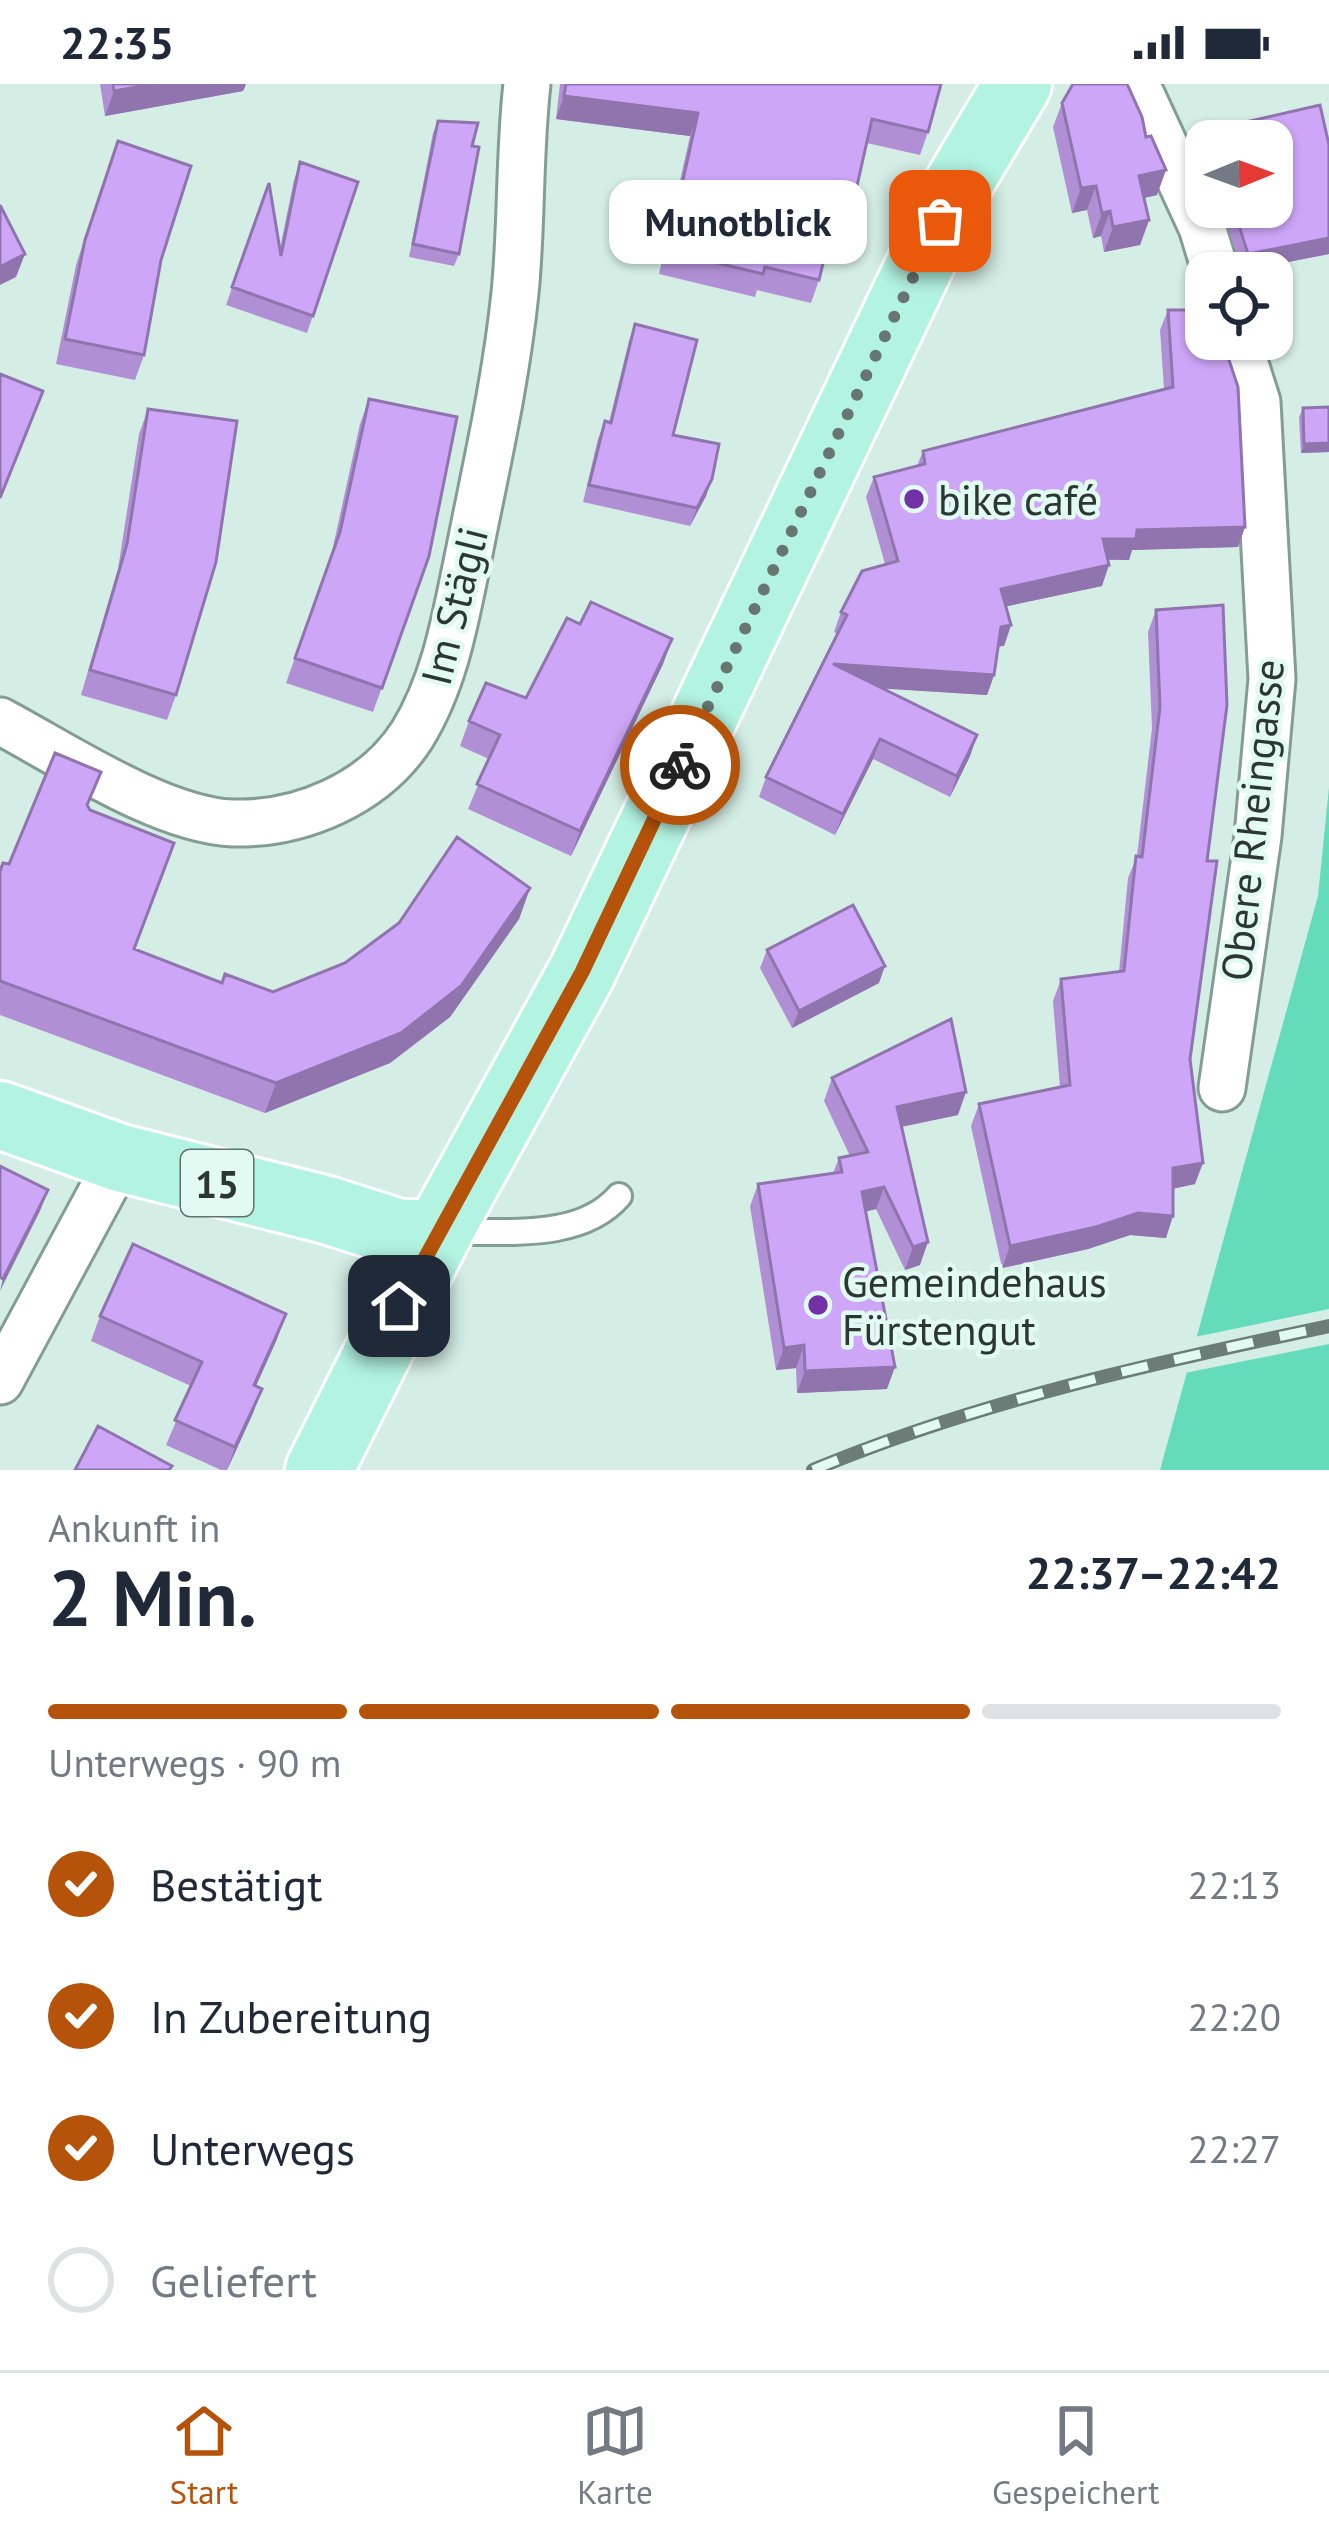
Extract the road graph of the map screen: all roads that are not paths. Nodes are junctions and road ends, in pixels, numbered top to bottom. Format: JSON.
{"nodes":[{"id":1,"x":527,"y":84,"type":"edge"},
{"id":2,"x":1018,"y":84,"type":"edge"},
{"id":3,"x":1136,"y":84,"type":"edge"},
{"id":4,"x":1210,"y":252,"type":"edge"},
{"id":5,"x":1244,"y":360,"type":"edge"},
{"id":6,"x":0,"y":721,"type":"edge"},
{"id":7,"x":1222,"y":1088,"type":"dead end"},
{"id":8,"x":0,"y":1115,"type":"edge"},
{"id":9,"x":120,"y":1158,"type":"junction"},
{"id":10,"x":620,"y":1196,"type":"dead end"},
{"id":11,"x":438,"y":1233,"type":"junction"},
{"id":12,"x":0,"y":1381,"type":"edge"},
{"id":13,"x":319,"y":1470,"type":"edge"}],
"edges":[{"from":1,"to":6,"type":"street","name":"Im Stägli"},
{"from":2,"to":11,"type":"main road"},
{"from":3,"to":4,"type":"street"},
{"from":5,"to":7,"type":"street","name":"Obere Rheingasse"},
{"from":8,"to":9,"type":"main road","number":"15"},
{"from":9,"to":11,"type":"main road","number":"15"},
{"from":9,"to":12,"type":"street"},
{"from":10,"to":11,"type":"lane"},
{"from":11,"to":13,"type":"main road"}]}
